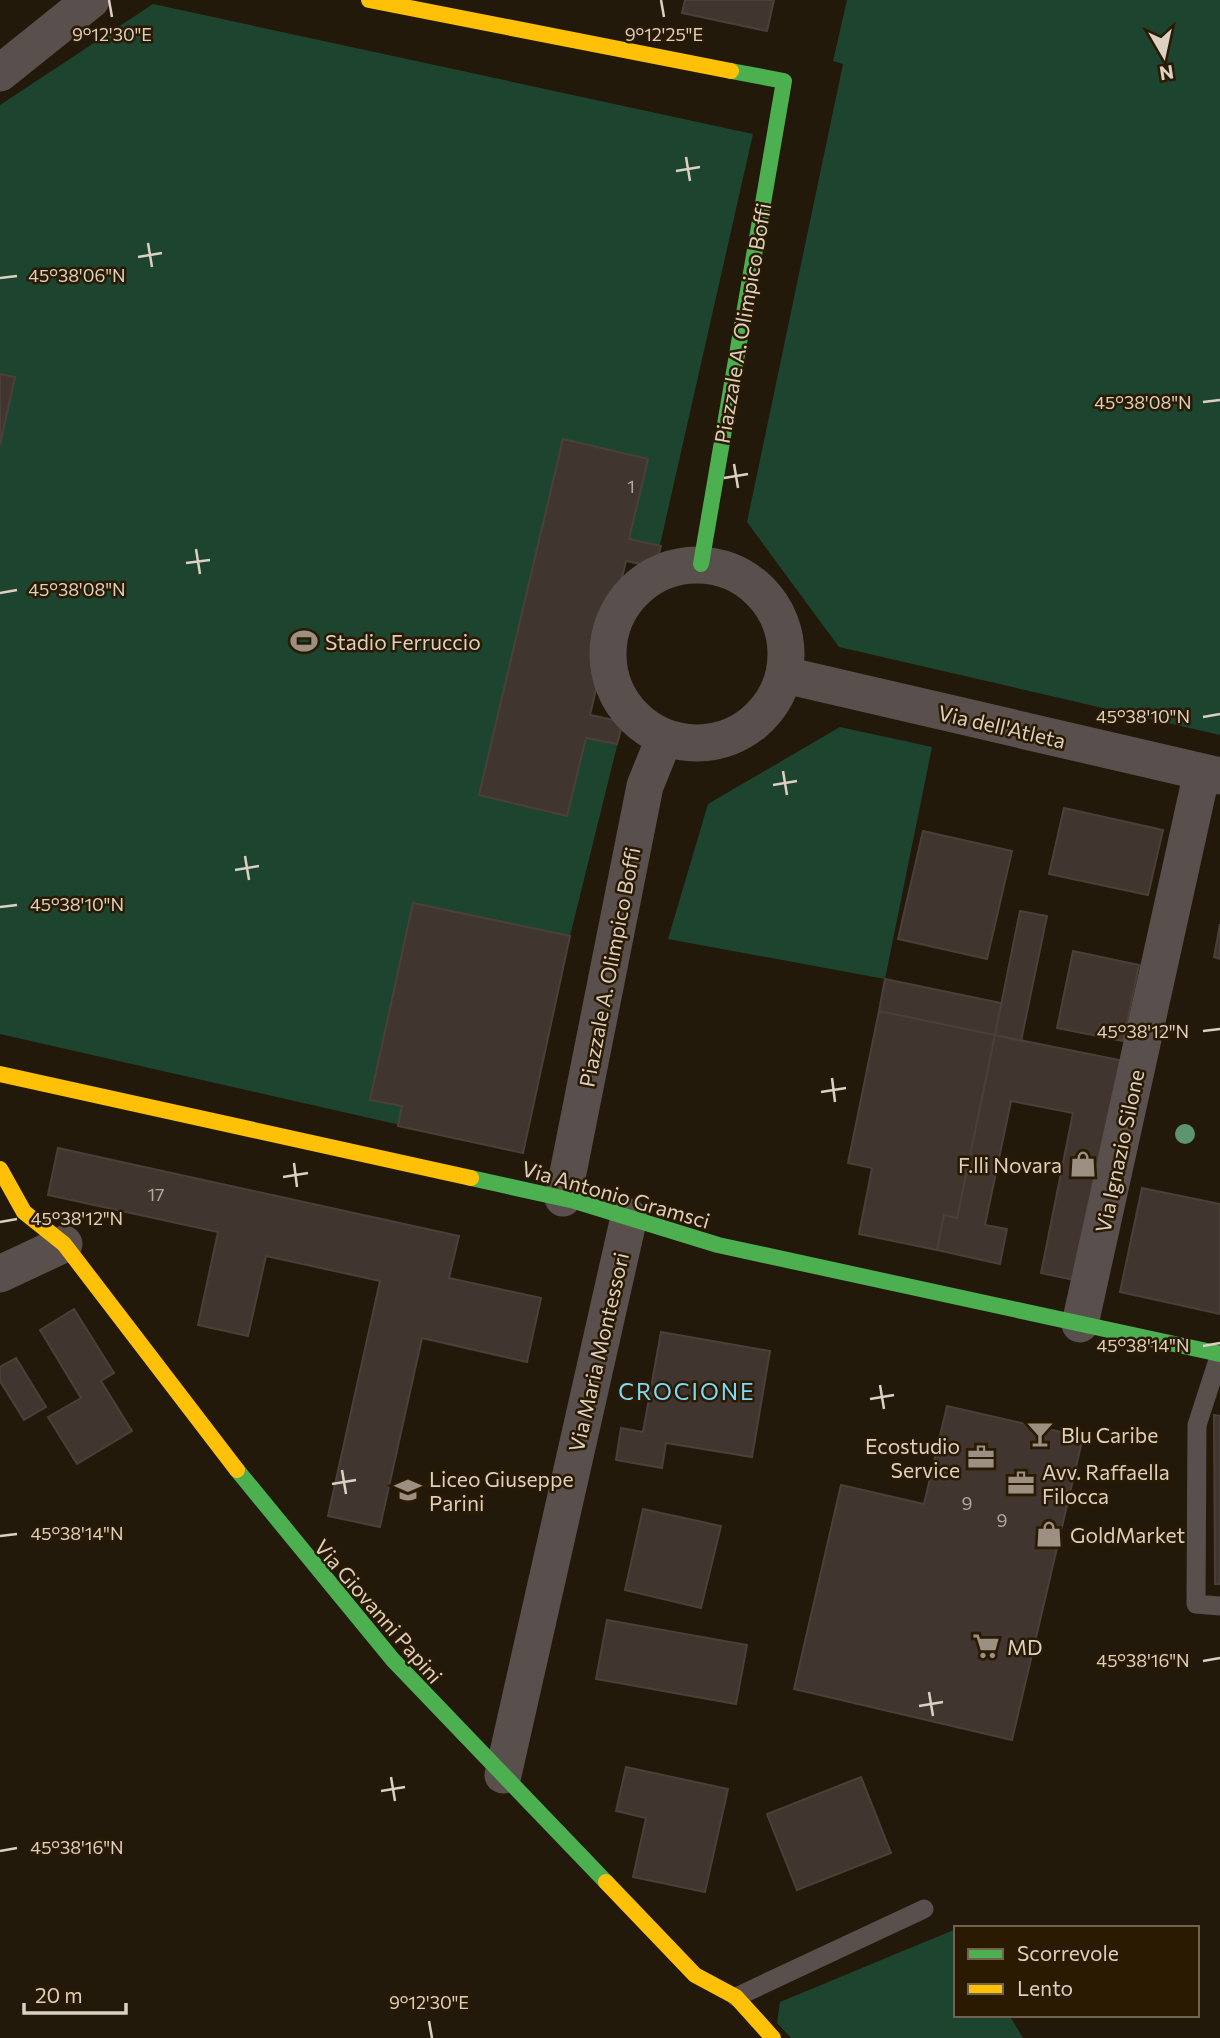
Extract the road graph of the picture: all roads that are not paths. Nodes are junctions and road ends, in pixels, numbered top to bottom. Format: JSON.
{"nodes":[{"id":1,"x":91,"y":0,"type":"edge"},
{"id":2,"x":369,"y":0,"type":"edge"},
{"id":3,"x":0,"y":73,"type":"edge"},
{"id":4,"x":701,"y":564,"type":"junction"},
{"id":5,"x":785,"y":676,"type":"junction"},
{"id":6,"x":664,"y":739,"type":"junction"},
{"id":7,"x":1211,"y":774,"type":"edge"},
{"id":8,"x":0,"y":1074,"type":"edge"},
{"id":9,"x":0,"y":1169,"type":"edge"},
{"id":10,"x":563,"y":1198,"type":"junction"},
{"id":11,"x":629,"y":1217,"type":"junction"},
{"id":12,"x":64,"y":1244,"type":"junction"},
{"id":13,"x":0,"y":1274,"type":"edge"},
{"id":14,"x":1080,"y":1324,"type":"junction"},
{"id":15,"x":1220,"y":1354,"type":"edge"},
{"id":16,"x":1220,"y":1606,"type":"edge"},
{"id":17,"x":503,"y":1775,"type":"junction"},
{"id":18,"x":924,"y":1909,"type":"dead end"},
{"id":19,"x":736,"y":1997,"type":"junction"},
{"id":20,"x":773,"y":2038,"type":"edge"}],
"edges":[{"from":1,"to":3,"type":"street"},
{"from":2,"to":4,"type":"street","name":"Piazzale A. Olimpico Boffi"},
{"from":4,"to":5,"type":"street"},
{"from":4,"to":6,"type":"street"},
{"from":5,"to":6,"type":"street"},
{"from":5,"to":7,"type":"street","name":"Via dell'Atleta"},
{"from":6,"to":10,"type":"street","name":"Piazzale A. Olimpico Boffi"},
{"from":7,"to":14,"type":"street","name":"Via Ignazio Silone"},
{"from":8,"to":10,"type":"street","name":"Via Antonio Gramsci"},
{"from":9,"to":12,"type":"street","name":"Via Giovanni Papini"},
{"from":10,"to":11,"type":"street","name":"Via Antonio Gramsci"},
{"from":11,"to":14,"type":"street","name":"Via Antonio Gramsci"},
{"from":11,"to":17,"type":"street","name":"Via Maria Montessori"},
{"from":12,"to":13,"type":"street"},
{"from":12,"to":17,"type":"street","name":"Via Giovanni Papini"},
{"from":14,"to":15,"type":"street","name":"Via Antonio Gramsci"},
{"from":15,"to":16,"type":"lane"},
{"from":17,"to":19,"type":"street","name":"Via Giovanni Papini"},
{"from":18,"to":19,"type":"lane"},
{"from":19,"to":20,"type":"street","name":"Via Giovanni Papini"}]}
